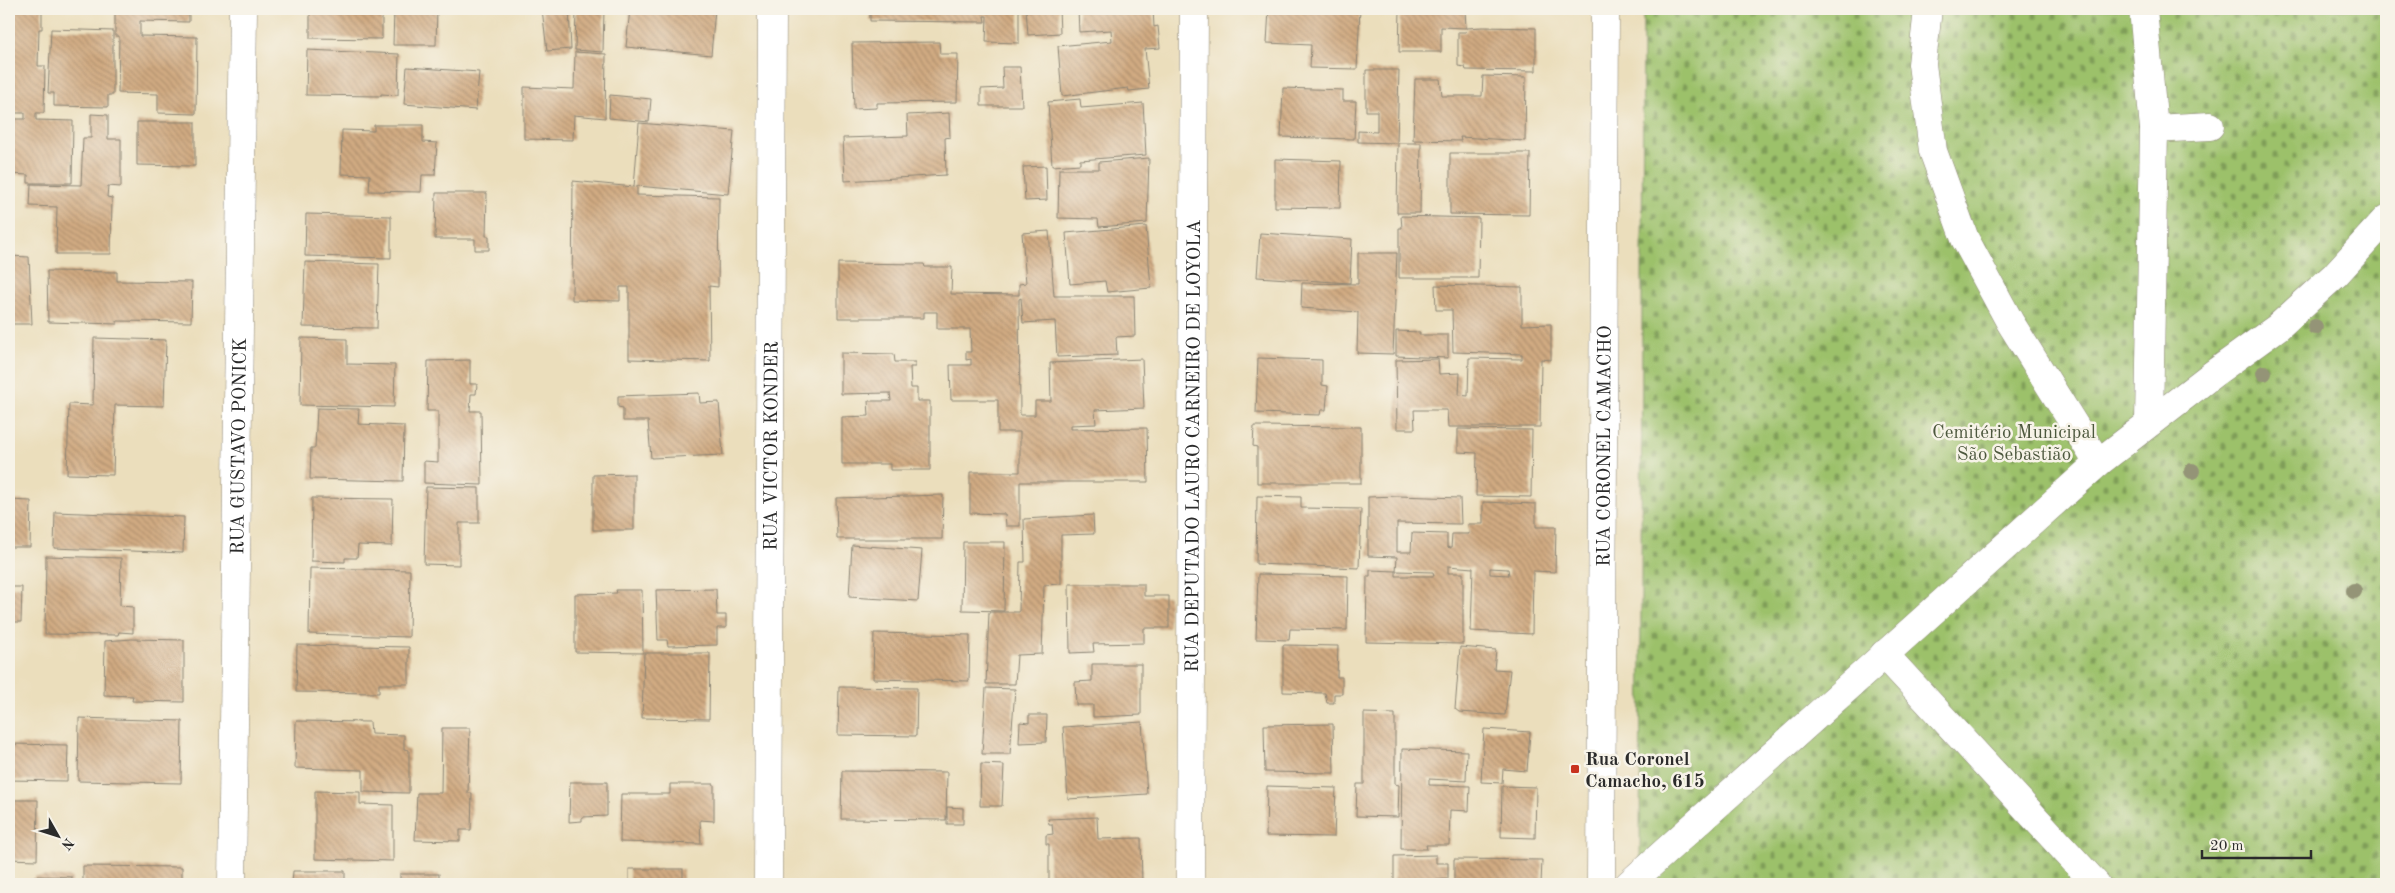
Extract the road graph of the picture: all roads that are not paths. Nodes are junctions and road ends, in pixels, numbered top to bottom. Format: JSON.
{"nodes":[{"id":1,"x":243,"y":9,"type":"edge"},
{"id":2,"x":772,"y":9,"type":"edge"},
{"id":3,"x":1194,"y":9,"type":"edge"},
{"id":4,"x":1606,"y":9,"type":"edge"},
{"id":5,"x":1928,"y":9,"type":"edge"},
{"id":6,"x":2144,"y":9,"type":"edge"},
{"id":7,"x":2210,"y":126,"type":"dead end"},
{"id":8,"x":2154,"y":129,"type":"junction"},
{"id":9,"x":2386,"y":219,"type":"edge"},
{"id":10,"x":2149,"y":423,"type":"junction"},
{"id":11,"x":2098,"y":463,"type":"junction"},
{"id":12,"x":1884,"y":654,"type":"junction"},
{"id":13,"x":232,"y":884,"type":"edge"},
{"id":14,"x":768,"y":884,"type":"edge"},
{"id":15,"x":1190,"y":884,"type":"edge"},
{"id":16,"x":1601,"y":884,"type":"edge"},
{"id":17,"x":1629,"y":884,"type":"edge"},
{"id":18,"x":2096,"y":884,"type":"edge"}],
"edges":[{"from":1,"to":13,"type":"street","name":"RUA GUSTAVO PONICK"},
{"from":2,"to":14,"type":"street","name":"RUA VICTOR KONDER"},
{"from":3,"to":15,"type":"street","name":"RUA DEPUTADO LAURO CARNEIRO DE LOYOLA"},
{"from":4,"to":16,"type":"street","name":"RUA CORONEL CAMACHO"},
{"from":5,"to":11,"type":"street"},
{"from":6,"to":8,"type":"street"},
{"from":7,"to":8,"type":"street"},
{"from":8,"to":10,"type":"street"},
{"from":9,"to":10,"type":"street"},
{"from":10,"to":11,"type":"street"},
{"from":11,"to":12,"type":"street"},
{"from":12,"to":17,"type":"street"},
{"from":12,"to":18,"type":"street"}]}
